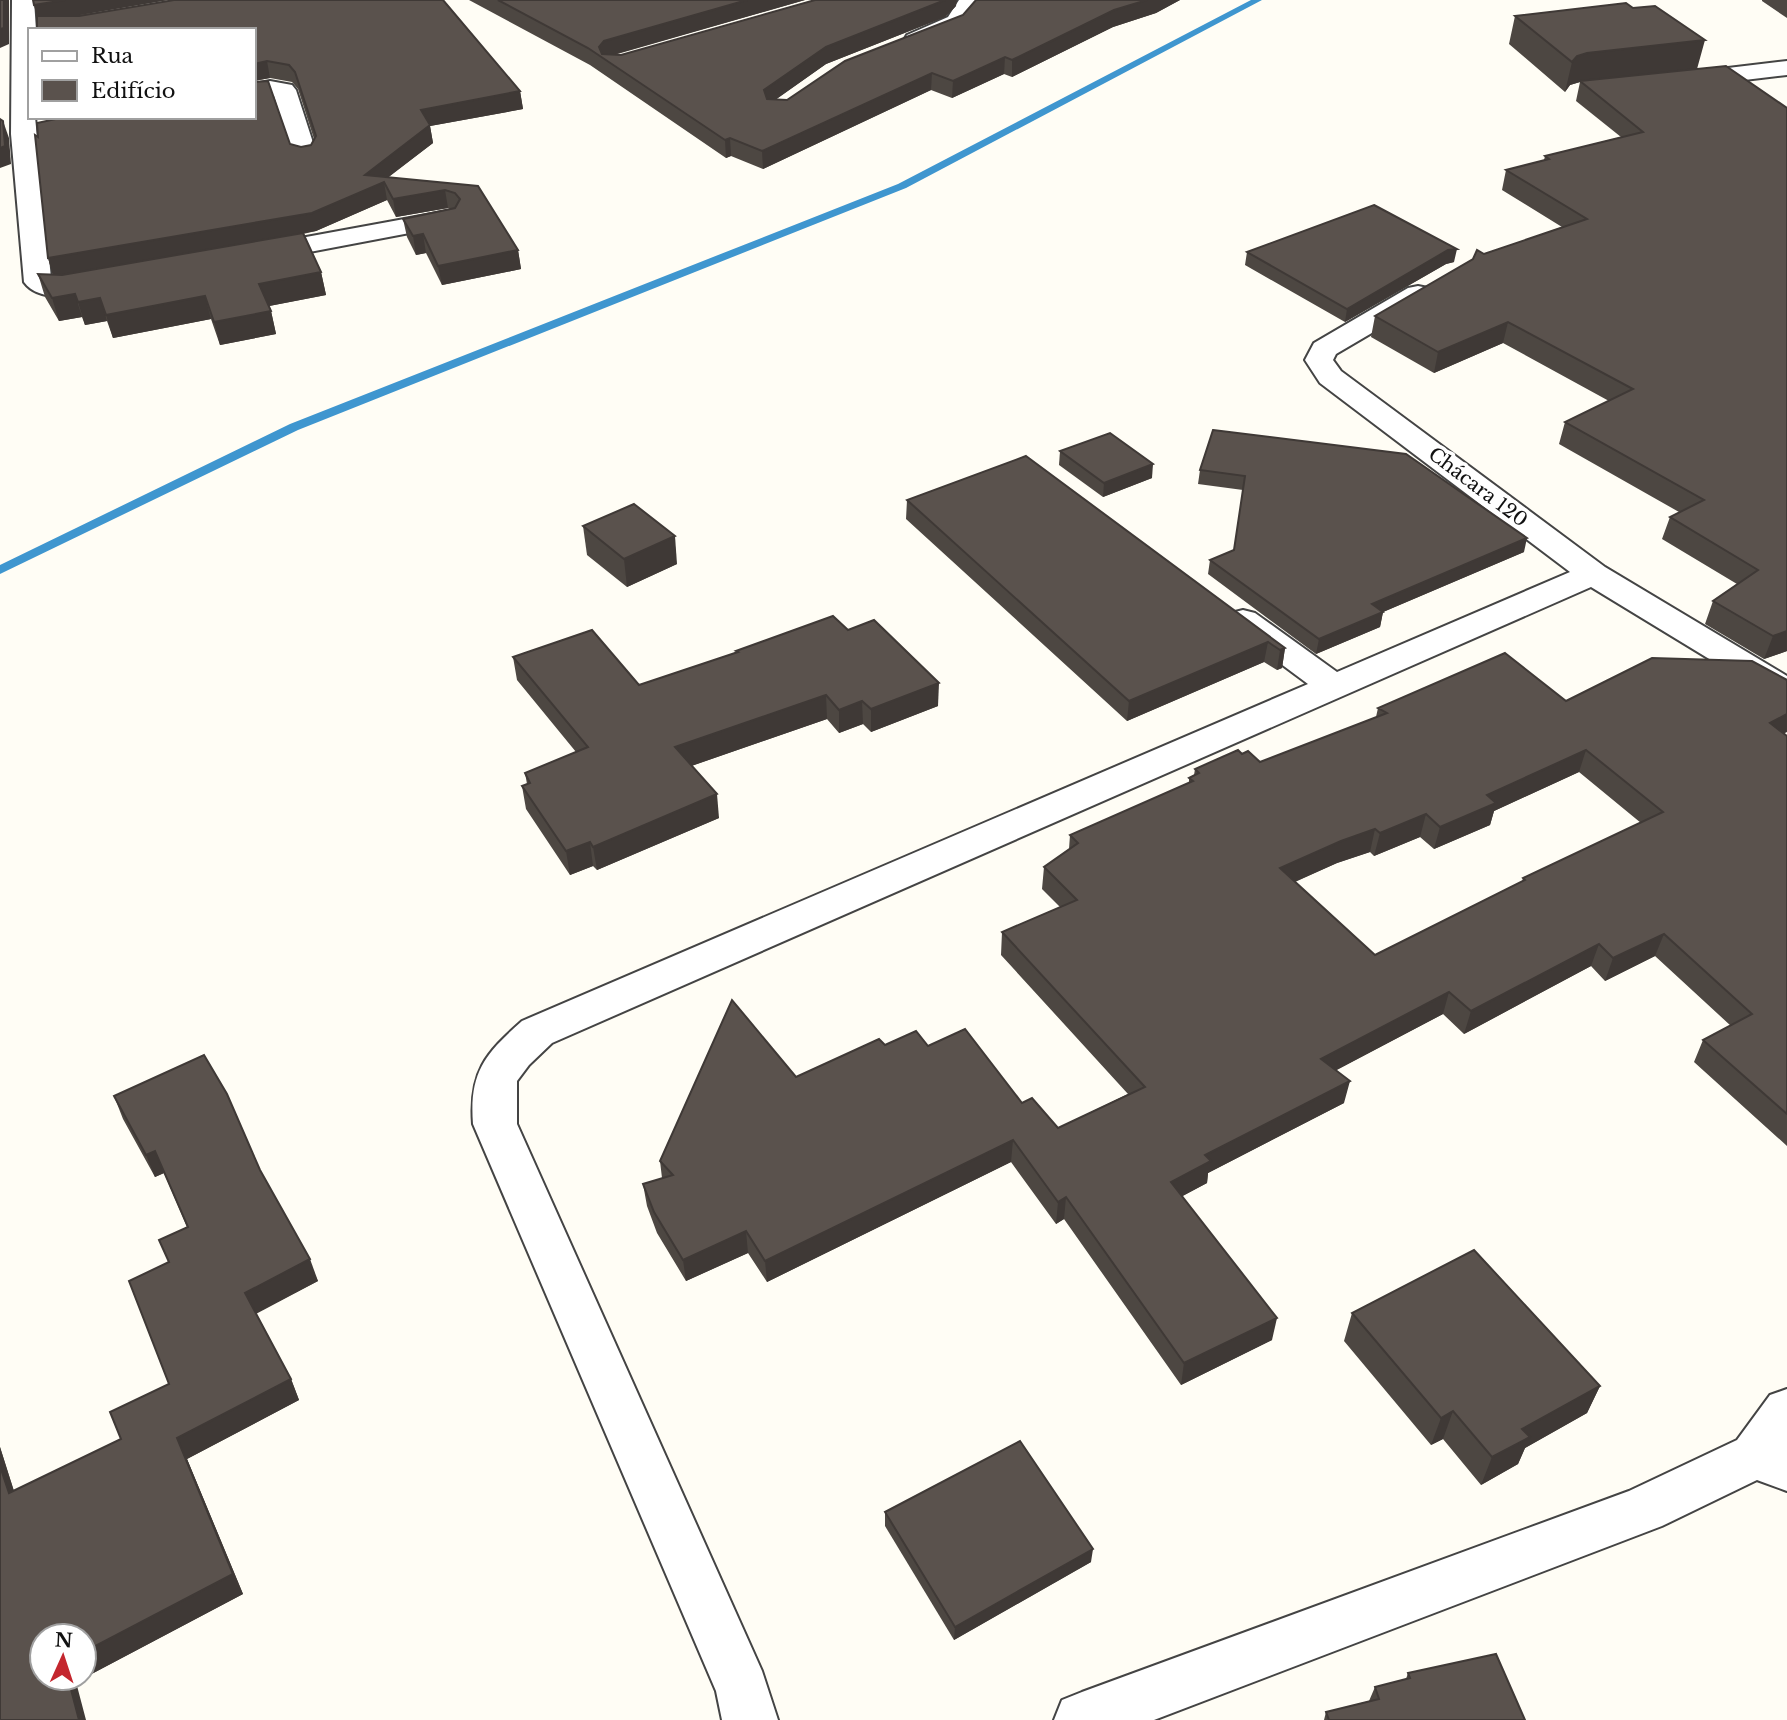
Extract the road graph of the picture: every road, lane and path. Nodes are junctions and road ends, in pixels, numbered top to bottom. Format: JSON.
{"nodes":[{"id":1,"x":23,"y":0,"type":"edge"},
{"id":2,"x":970,"y":0,"type":"edge"},
{"id":3,"x":28,"y":32,"type":"edge"},
{"id":4,"x":891,"y":50,"type":"edge"},
{"id":5,"x":1787,"y":68,"type":"edge"},
{"id":6,"x":1662,"y":82,"type":"edge"},
{"id":7,"x":256,"y":91,"type":"edge"},
{"id":8,"x":49,"y":129,"type":"edge"},
{"id":9,"x":23,"y":134,"type":"junction"},
{"id":10,"x":305,"y":155,"type":"edge"},
{"id":11,"x":447,"y":219,"type":"edge"},
{"id":12,"x":231,"y":258,"type":"edge"},
{"id":13,"x":1445,"y":279,"type":"edge"},
{"id":14,"x":110,"y":280,"type":"edge"},
{"id":15,"x":1593,"y":574,"type":"junction"},
{"id":16,"x":1223,"y":605,"type":"edge"},
{"id":17,"x":1332,"y":685,"type":"junction"},
{"id":18,"x":1787,"y":691,"type":"edge"},
{"id":19,"x":1787,"y":1411,"type":"edge"},
{"id":20,"x":1771,"y":1462,"type":"edge"},
{"id":21,"x":750,"y":1720,"type":"edge"},
{"id":22,"x":1082,"y":1720,"type":"edge"}],
"edges":[{"from":1,"to":3,"type":"street"},
{"from":2,"to":4,"type":"street"},
{"from":3,"to":9,"type":"street"},
{"from":5,"to":6,"type":"street"},
{"from":7,"to":10,"type":"street"},
{"from":8,"to":9,"type":"street"},
{"from":9,"to":14,"type":"street"},
{"from":11,"to":12,"type":"street"},
{"from":13,"to":15,"type":"street","name":"Chácara 120"},
{"from":15,"to":17,"type":"street"},
{"from":15,"to":18,"type":"street","name":"Chácara 120"},
{"from":16,"to":17,"type":"street"},
{"from":17,"to":21,"type":"street"},
{"from":19,"to":20,"type":"street"},
{"from":20,"to":22,"type":"street"}]}
